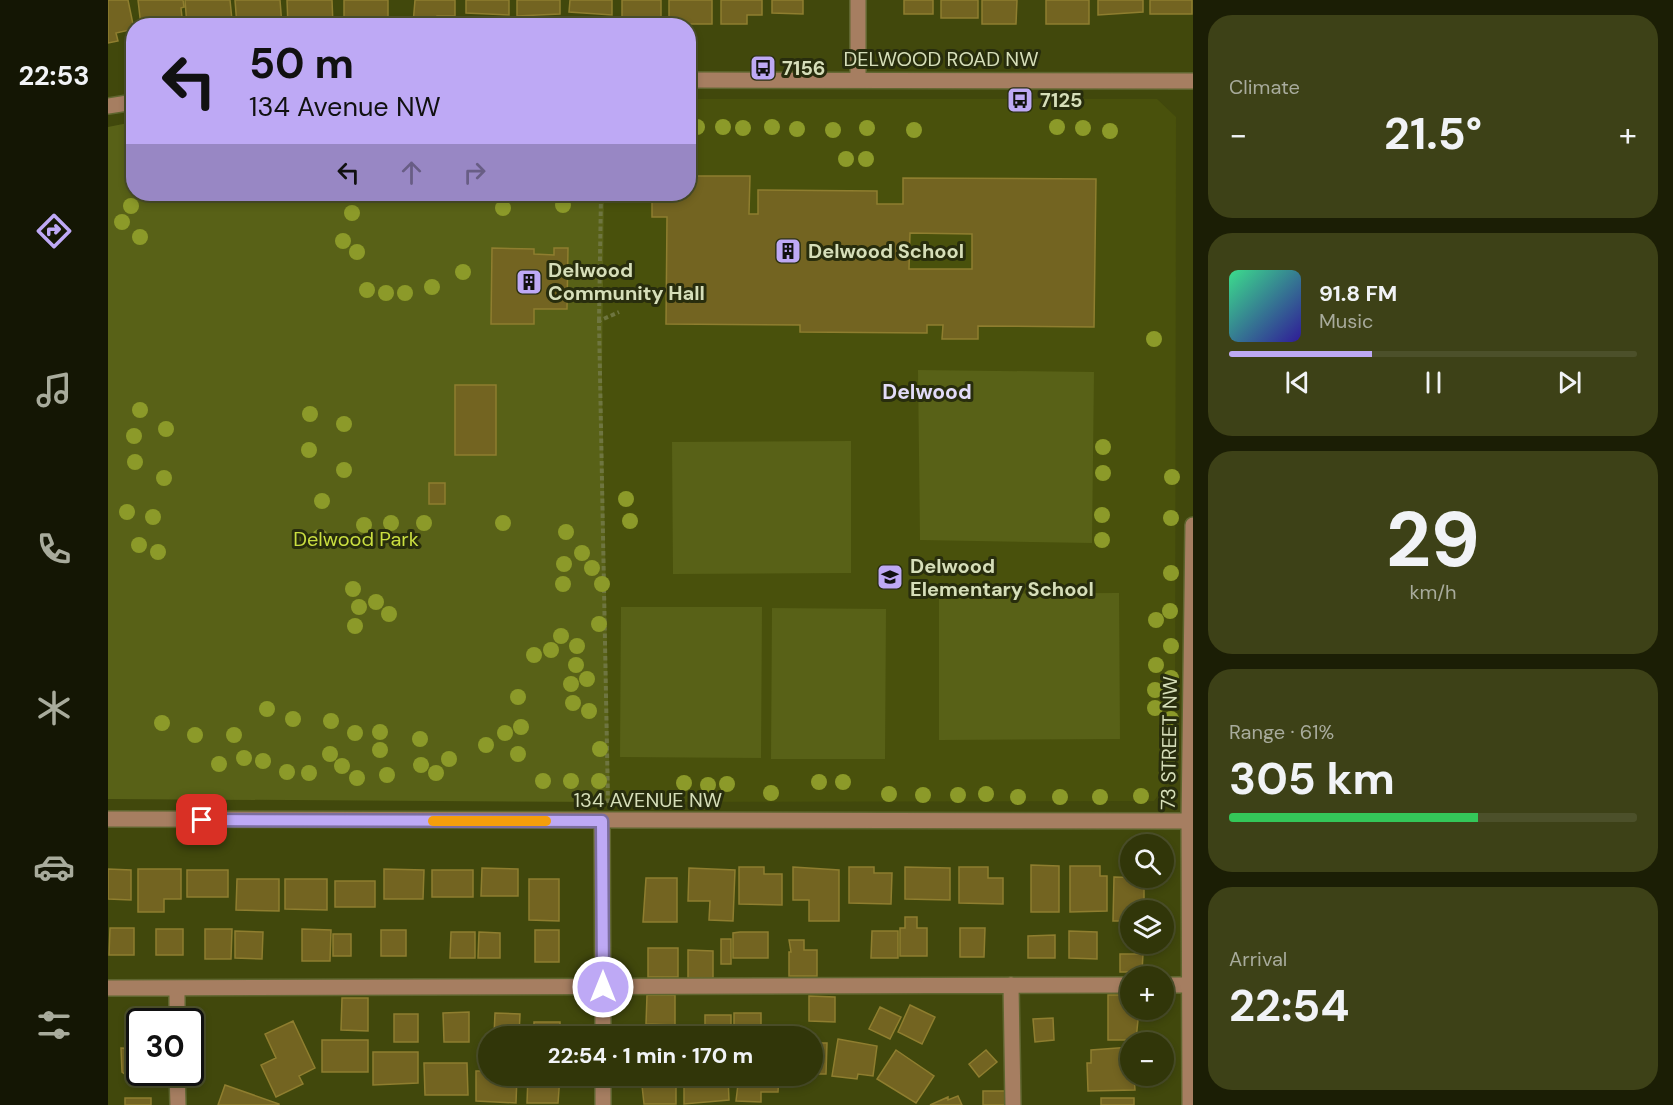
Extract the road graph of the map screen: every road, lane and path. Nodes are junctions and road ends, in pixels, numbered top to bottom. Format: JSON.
{"nodes":[{"id":1,"x":858,"y":0,"type":"edge"},
{"id":2,"x":858,"y":80,"type":"junction"},
{"id":3,"x":696,"y":81,"type":"edge"},
{"id":4,"x":1193,"y":81,"type":"edge"},
{"id":5,"x":126,"y":103,"type":"edge"},
{"id":6,"x":108,"y":106,"type":"edge"},
{"id":7,"x":601,"y":201,"type":"edge"},
{"id":8,"x":619,"y":312,"type":"dead end"},
{"id":9,"x":599,"y":321,"type":"junction"},
{"id":10,"x":1193,"y":525,"type":"edge"},
{"id":11,"x":108,"y":819,"type":"edge"},
{"id":12,"x":605,"y":821,"type":"junction"},
{"id":13,"x":1189,"y":821,"type":"junction"},
{"id":14,"x":1011,"y":985,"type":"junction"},
{"id":15,"x":1120,"y":985,"type":"edge"},
{"id":16,"x":1174,"y":985,"type":"edge"},
{"id":17,"x":1191,"y":985,"type":"edge"},
{"id":18,"x":603,"y":987,"type":"junction"},
{"id":19,"x":108,"y":988,"type":"edge"},
{"id":20,"x":177,"y":988,"type":"junction"},
{"id":21,"x":177,"y":1008,"type":"edge"},
{"id":22,"x":603,"y":1026,"type":"edge"},
{"id":23,"x":177,"y":1086,"type":"edge"},
{"id":24,"x":603,"y":1086,"type":"edge"},
{"id":25,"x":178,"y":1105,"type":"edge"},
{"id":26,"x":603,"y":1105,"type":"edge"},
{"id":27,"x":1013,"y":1105,"type":"edge"},
{"id":28,"x":1190,"y":1105,"type":"edge"}],
"edges":[{"from":1,"to":2,"type":"street"},
{"from":2,"to":3,"type":"street","name":"DELWOOD ROAD NW"},
{"from":2,"to":4,"type":"street","name":"DELWOOD ROAD NW"},
{"from":5,"to":6,"type":"street"},
{"from":7,"to":9,"type":"path"},
{"from":8,"to":9,"type":"path"},
{"from":9,"to":12,"type":"path"},
{"from":10,"to":13,"type":"street","name":"73 STREET NW"},
{"from":11,"to":12,"type":"street","name":"134 AVENUE NW"},
{"from":12,"to":13,"type":"street","name":"134 AVENUE NW"},
{"from":12,"to":18,"type":"street"},
{"from":13,"to":17,"type":"street","name":"73 STREET NW"},
{"from":14,"to":15,"type":"street"},
{"from":14,"to":18,"type":"street"},
{"from":14,"to":27,"type":"street"},
{"from":16,"to":17,"type":"street"},
{"from":17,"to":28,"type":"street","name":"73 STREET NW"},
{"from":18,"to":20,"type":"street"},
{"from":18,"to":22,"type":"street"},
{"from":19,"to":20,"type":"street"},
{"from":20,"to":21,"type":"street"},
{"from":23,"to":25,"type":"street"},
{"from":24,"to":26,"type":"street"}]}
